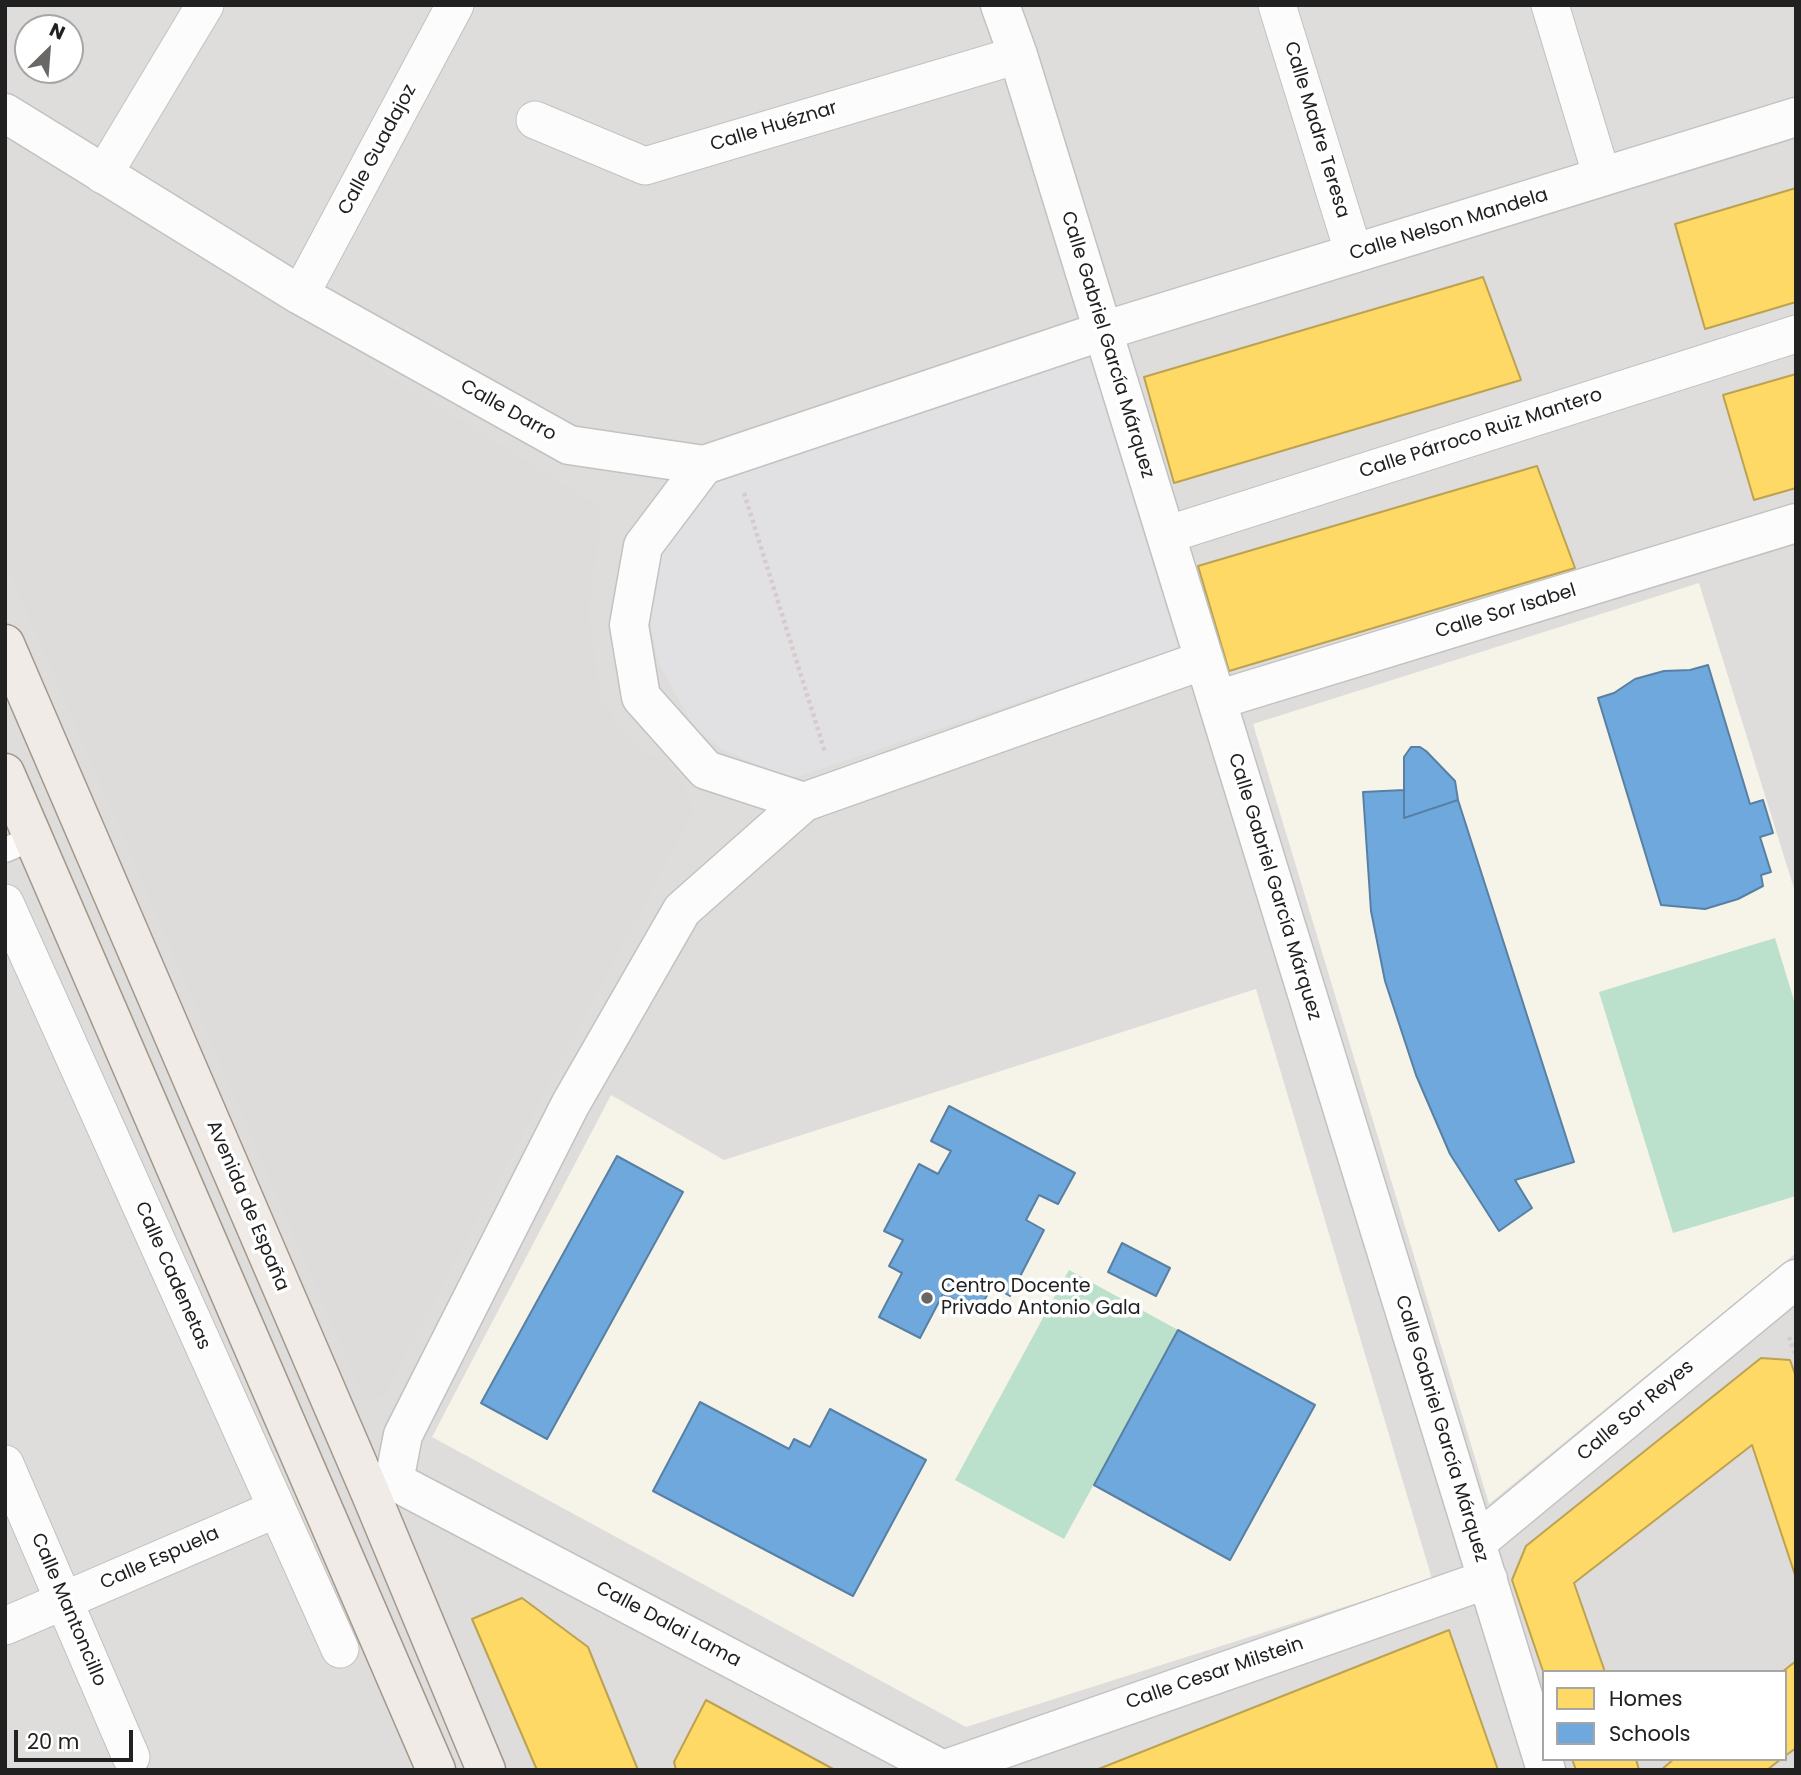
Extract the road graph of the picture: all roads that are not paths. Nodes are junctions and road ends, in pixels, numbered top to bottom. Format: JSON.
{"nodes":[{"id":1,"x":205,"y":5,"type":"edge"},
{"id":2,"x":455,"y":5,"type":"edge"},
{"id":3,"x":1000,"y":5,"type":"edge"},
{"id":4,"x":1277,"y":5,"type":"edge"},
{"id":5,"x":1550,"y":5,"type":"edge"},
{"id":6,"x":1018,"y":55,"type":"junction"},
{"id":7,"x":5,"y":113,"type":"edge"},
{"id":8,"x":1796,"y":117,"type":"edge"},
{"id":9,"x":535,"y":120,"type":"dead end"},
{"id":10,"x":103,"y":175,"type":"junction"},
{"id":11,"x":1602,"y":177,"type":"junction"},
{"id":12,"x":1354,"y":254,"type":"junction"},
{"id":13,"x":300,"y":295,"type":"junction"},
{"id":14,"x":1103,"y":331,"type":"junction"},
{"id":15,"x":1796,"y":334,"type":"edge"},
{"id":16,"x":718,"y":460,"type":"junction"},
{"id":17,"x":1796,"y":523,"type":"edge"},
{"id":18,"x":1166,"y":535,"type":"junction"},
{"id":19,"x":5,"y":644,"type":"edge"},
{"id":20,"x":1204,"y":660,"type":"junction"},
{"id":21,"x":1217,"y":700,"type":"junction"},
{"id":22,"x":5,"y":773,"type":"edge"},
{"id":23,"x":820,"y":796,"type":"junction"},
{"id":24,"x":19,"y":844,"type":"edge"},
{"id":25,"x":5,"y":903,"type":"edge"},
{"id":26,"x":1796,"y":1279,"type":"edge"},
{"id":27,"x":5,"y":1464,"type":"edge"},
{"id":28,"x":382,"y":1486,"type":"junction"},
{"id":29,"x":276,"y":1508,"type":"junction"},
{"id":30,"x":1476,"y":1543,"type":"junction"},
{"id":31,"x":1488,"y":1579,"type":"junction"},
{"id":32,"x":65,"y":1601,"type":"junction"},
{"id":33,"x":5,"y":1626,"type":"edge"},
{"id":34,"x":340,"y":1648,"type":"dead end"},
{"id":35,"x":131,"y":1757,"type":"dead end"},
{"id":36,"x":1542,"y":1757,"type":"edge"},
{"id":37,"x":436,"y":1770,"type":"edge"},
{"id":38,"x":486,"y":1770,"type":"edge"},
{"id":39,"x":943,"y":1770,"type":"edge"}],
"edges":[{"from":1,"to":10,"type":"street"},
{"from":2,"to":13,"type":"street","name":"Calle Guadajoz"},
{"from":3,"to":6,"type":"street","name":"Calle Gabriel García Márquez"},
{"from":4,"to":12,"type":"street","name":"Calle Madre Teresa"},
{"from":5,"to":11,"type":"street"},
{"from":6,"to":9,"type":"street","name":"Calle Huéznar"},
{"from":6,"to":14,"type":"street","name":"Calle Gabriel García Márquez"},
{"from":7,"to":10,"type":"street","name":"Calle Darro"},
{"from":8,"to":11,"type":"street","name":"Calle Nelson Mandela"},
{"from":10,"to":13,"type":"street","name":"Calle Darro"},
{"from":11,"to":12,"type":"street","name":"Calle Nelson Mandela"},
{"from":12,"to":14,"type":"street","name":"Calle Nelson Mandela"},
{"from":13,"to":16,"type":"street","name":"Calle Darro"},
{"from":14,"to":16,"type":"street","name":"Calle Darro"},
{"from":14,"to":18,"type":"street","name":"Calle Gabriel García Márquez"},
{"from":15,"to":18,"type":"street","name":"Calle Párroco Ruiz Mantero"},
{"from":16,"to":23,"type":"street"},
{"from":17,"to":21,"type":"street","name":"Calle Sor Isabel"},
{"from":18,"to":20,"type":"street","name":"Calle Gabriel García Márquez"},
{"from":19,"to":28,"type":"main road","name":"Avenida de España"},
{"from":20,"to":21,"type":"street","name":"Calle Gabriel García Márquez"},
{"from":20,"to":23,"type":"street"},
{"from":21,"to":30,"type":"street","name":"Calle Gabriel García Márquez"},
{"from":22,"to":24,"type":"main road"},
{"from":23,"to":28,"type":"street"},
{"from":24,"to":37,"type":"main road"},
{"from":25,"to":29,"type":"street","name":"Calle Cadenetas"},
{"from":26,"to":30,"type":"street","name":"Calle Sor Reyes"},
{"from":27,"to":32,"type":"street","name":"Calle Mantoncillo"},
{"from":28,"to":38,"type":"main road","name":"Avenida de España"},
{"from":28,"to":39,"type":"street","name":"Calle Dalai Lama"},
{"from":29,"to":32,"type":"street","name":"Calle Espuela"},
{"from":29,"to":34,"type":"street","name":"Calle Cadenetas"},
{"from":30,"to":31,"type":"street","name":"Calle Gabriel García Márquez"},
{"from":31,"to":36,"type":"street","name":"Calle Gabriel García Márquez"},
{"from":31,"to":39,"type":"street","name":"Calle Cesar Milstein"},
{"from":32,"to":33,"type":"street","name":"Calle Espuela"},
{"from":32,"to":35,"type":"street","name":"Calle Mantoncillo"}]}
